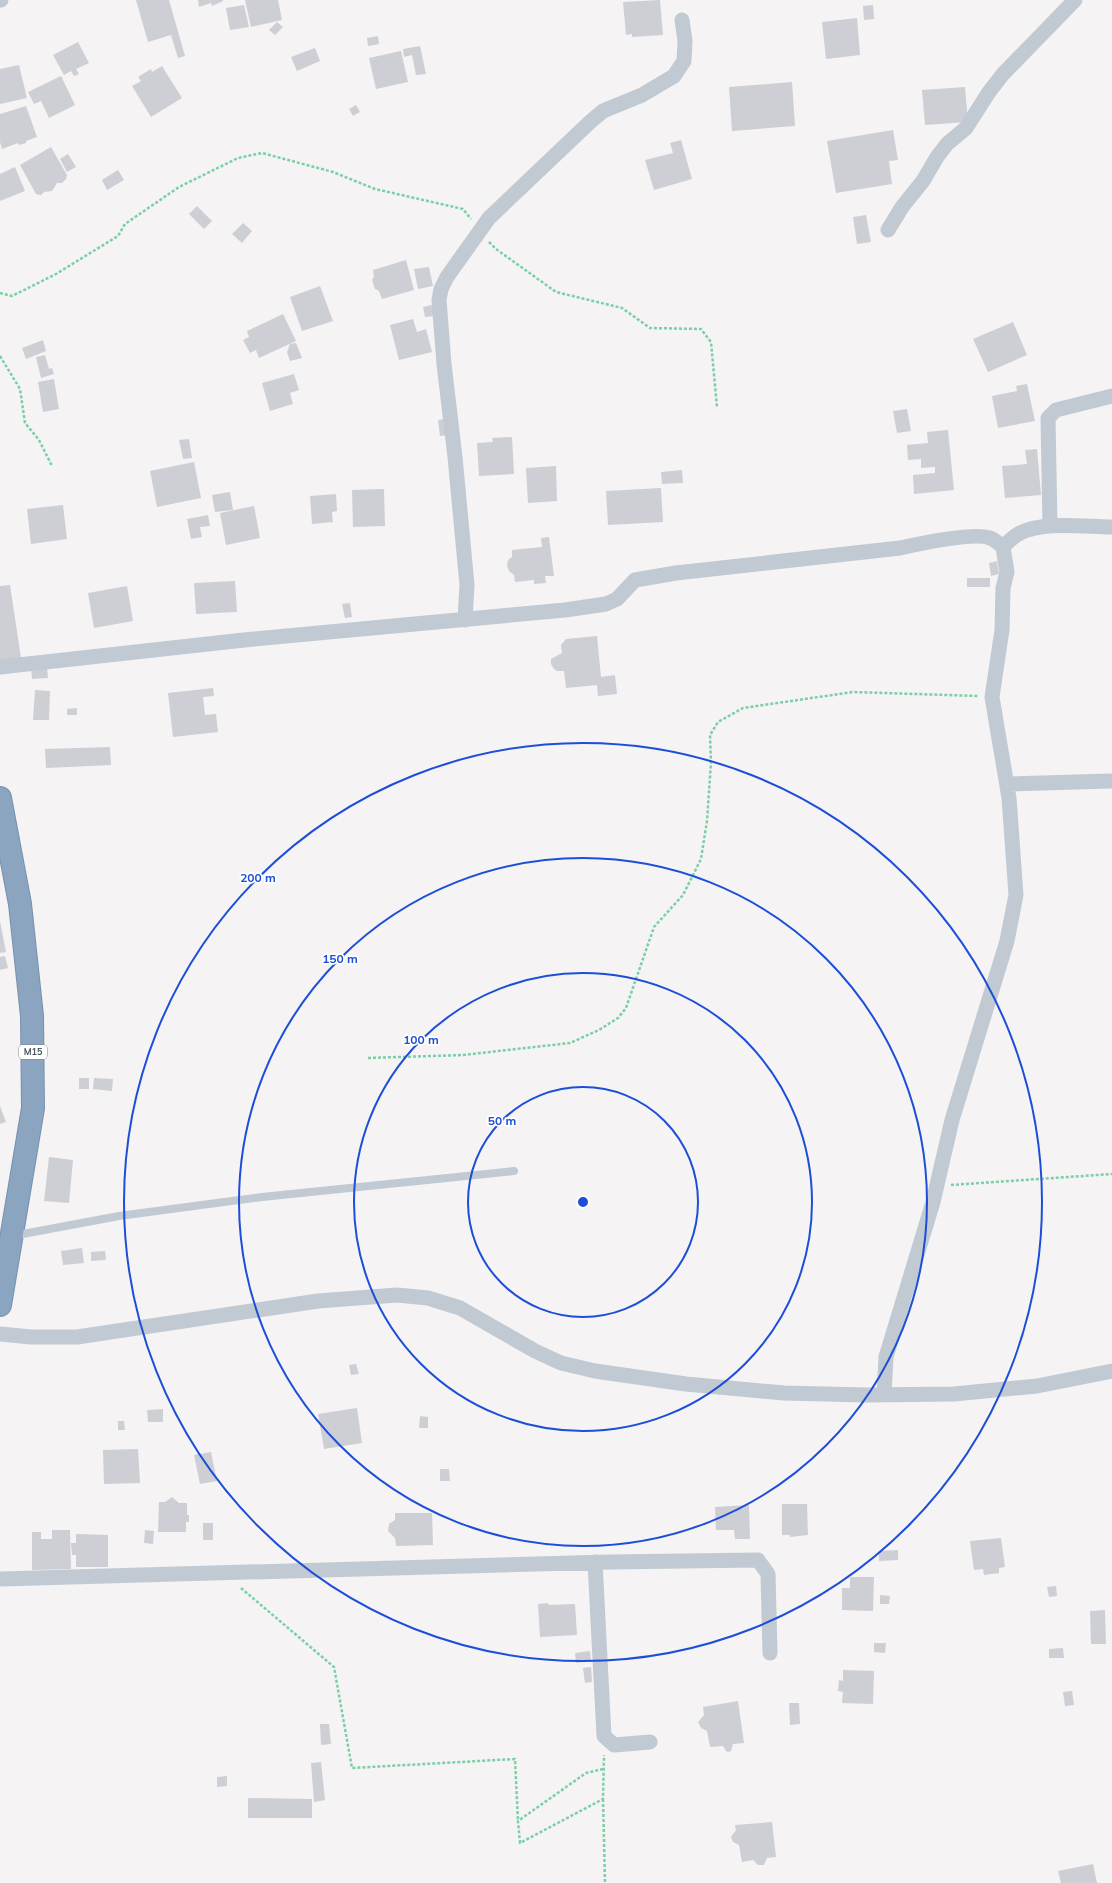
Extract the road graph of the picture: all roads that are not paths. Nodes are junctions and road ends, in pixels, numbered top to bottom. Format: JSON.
{"nodes":[{"id":1,"x":1075,"y":0,"type":"edge"},
{"id":2,"x":682,"y":20,"type":"dead end"},
{"id":3,"x":888,"y":230,"type":"dead end"},
{"id":4,"x":1112,"y":396,"type":"edge"},
{"id":5,"x":1050,"y":526,"type":"junction"},
{"id":6,"x":1112,"y":527,"type":"edge"},
{"id":7,"x":1003,"y":547,"type":"junction"},
{"id":8,"x":465,"y":620,"type":"junction"},
{"id":9,"x":0,"y":667,"type":"edge"},
{"id":10,"x":1112,"y":780,"type":"edge"},
{"id":11,"x":1007,"y":784,"type":"junction"},
{"id":12,"x":0,"y":798,"type":"edge"},
{"id":13,"x":514,"y":1171,"type":"dead end"},
{"id":14,"x":12,"y":1236,"type":"junction"},
{"id":15,"x":0,"y":1305,"type":"edge"},
{"id":16,"x":0,"y":1334,"type":"edge"},
{"id":17,"x":1112,"y":1371,"type":"edge"},
{"id":18,"x":884,"y":1395,"type":"junction"},
{"id":19,"x":595,"y":1562,"type":"junction"},
{"id":20,"x":0,"y":1579,"type":"edge"},
{"id":21,"x":770,"y":1653,"type":"dead end"},
{"id":22,"x":650,"y":1742,"type":"dead end"}],
"edges":[{"from":1,"to":3,"type":"street"},
{"from":2,"to":8,"type":"street"},
{"from":4,"to":5,"type":"street"},
{"from":5,"to":6,"type":"street"},
{"from":5,"to":7,"type":"street"},
{"from":7,"to":8,"type":"street"},
{"from":7,"to":11,"type":"street"},
{"from":8,"to":9,"type":"street"},
{"from":10,"to":11,"type":"street"},
{"from":11,"to":18,"type":"street"},
{"from":12,"to":14,"type":"highway","number":"M15"},
{"from":13,"to":14,"type":"lane"},
{"from":14,"to":15,"type":"highway","number":"M15"},
{"from":16,"to":18,"type":"street"},
{"from":17,"to":18,"type":"street"},
{"from":19,"to":20,"type":"street"},
{"from":19,"to":21,"type":"street"},
{"from":19,"to":22,"type":"street"}]}
